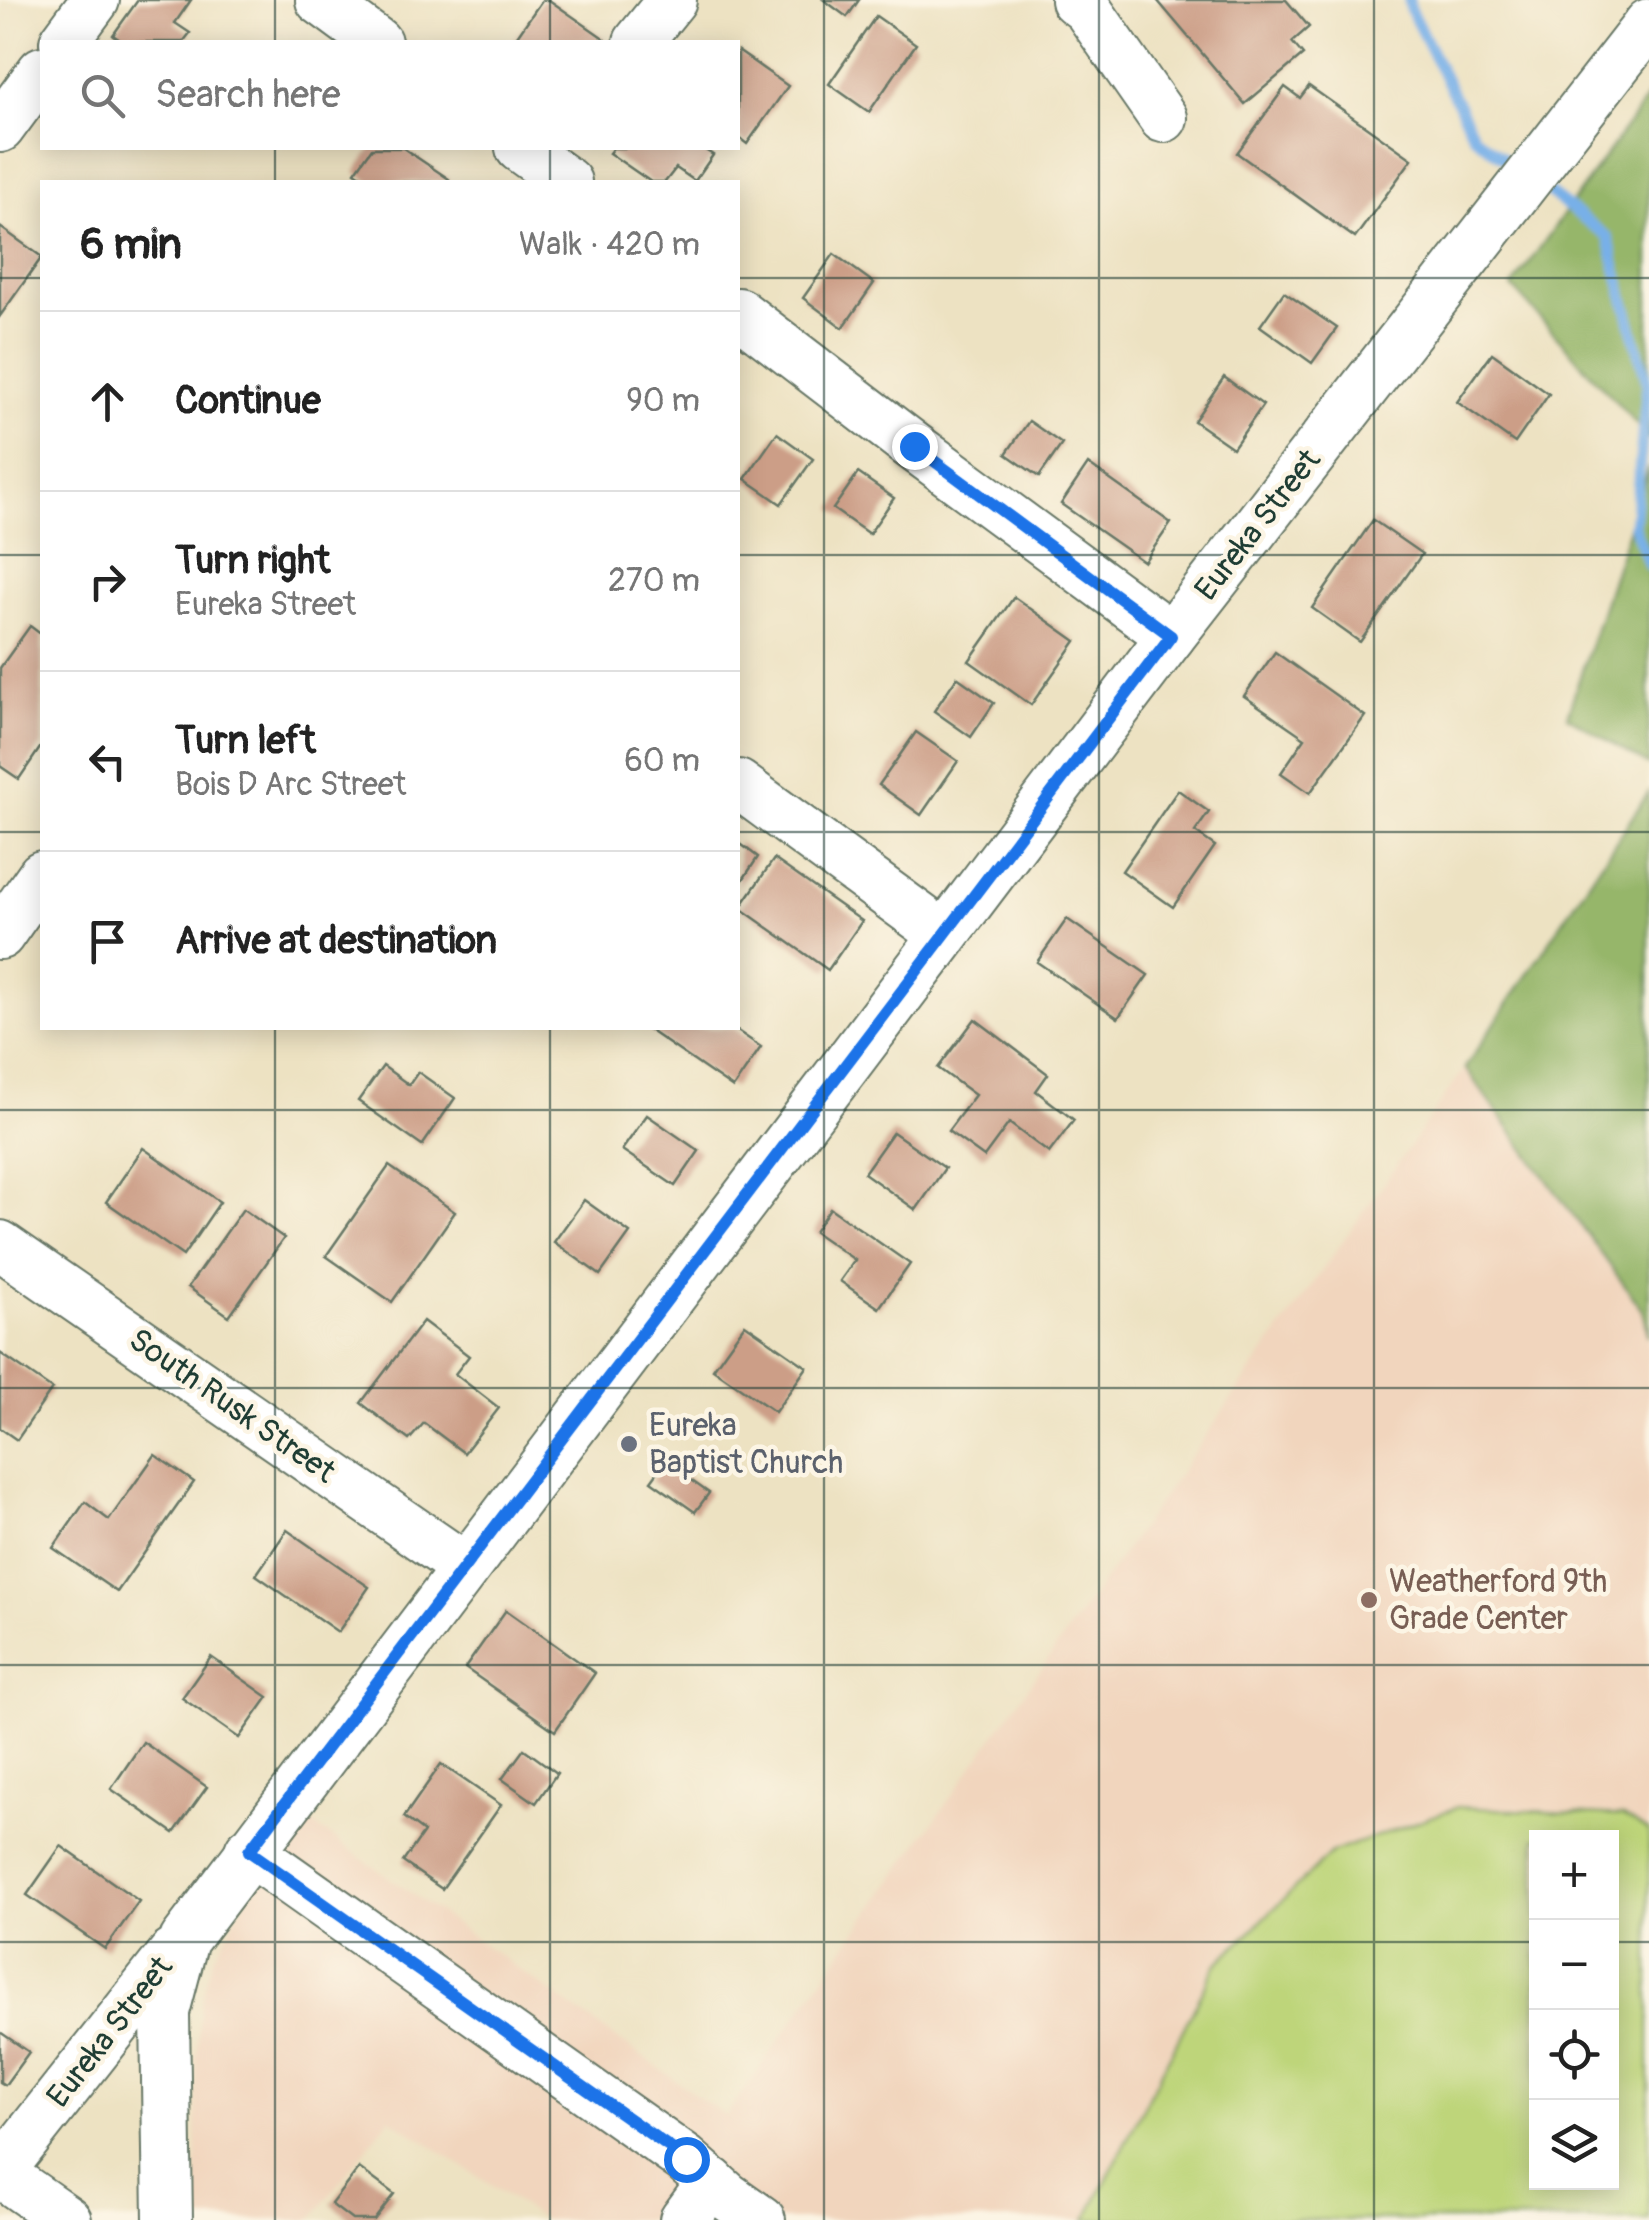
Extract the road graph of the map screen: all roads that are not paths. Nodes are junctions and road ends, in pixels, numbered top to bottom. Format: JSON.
{"nodes":[{"id":1,"x":95,"y":0,"type":"edge"},
{"id":2,"x":320,"y":0,"type":"edge"},
{"id":3,"x":672,"y":0,"type":"edge"},
{"id":4,"x":1075,"y":0,"type":"edge"},
{"id":5,"x":1649,"y":23,"type":"edge"},
{"id":6,"x":65,"y":40,"type":"edge"},
{"id":7,"x":375,"y":40,"type":"edge"},
{"id":8,"x":640,"y":40,"type":"edge"},
{"id":9,"x":40,"y":74,"type":"edge"},
{"id":10,"x":1163,"y":118,"type":"dead end"},
{"id":11,"x":0,"y":128,"type":"edge"},
{"id":12,"x":740,"y":313,"type":"edge"},
{"id":13,"x":1171,"y":636,"type":"junction"},
{"id":14,"x":740,"y":785,"type":"edge"},
{"id":15,"x":40,"y":877,"type":"edge"},
{"id":16,"x":0,"y":935,"type":"edge"},
{"id":17,"x":944,"y":935,"type":"junction"},
{"id":18,"x":0,"y":1245,"type":"edge"},
{"id":19,"x":464,"y":1567,"type":"junction"},
{"id":20,"x":249,"y":1851,"type":"junction"},
{"id":21,"x":184,"y":1940,"type":"junction"},
{"id":22,"x":0,"y":2172,"type":"edge"},
{"id":23,"x":712,"y":2182,"type":"junction"},
{"id":24,"x":67,"y":2220,"type":"edge"},
{"id":25,"x":168,"y":2220,"type":"edge"},
{"id":26,"x":684,"y":2220,"type":"edge"},
{"id":27,"x":761,"y":2220,"type":"edge"}],
"edges":[{"from":1,"to":6,"type":"street"},
{"from":2,"to":7,"type":"street"},
{"from":3,"to":8,"type":"street"},
{"from":4,"to":10,"type":"street"},
{"from":5,"to":13,"type":"street","name":"Eureka Street"},
{"from":9,"to":11,"type":"street"},
{"from":12,"to":13,"type":"street"},
{"from":13,"to":17,"type":"street","name":"Eureka Street"},
{"from":14,"to":17,"type":"street"},
{"from":15,"to":16,"type":"street"},
{"from":17,"to":19,"type":"street","name":"Eureka Street"},
{"from":18,"to":19,"type":"street","name":"South Rusk Street"},
{"from":19,"to":20,"type":"street","name":"Eureka Street"},
{"from":20,"to":21,"type":"street","name":"Eureka Street"},
{"from":20,"to":23,"type":"street"},
{"from":21,"to":22,"type":"street","name":"Eureka Street"},
{"from":21,"to":25,"type":"street","name":"Eureka Street"},
{"from":22,"to":24,"type":"street"},
{"from":23,"to":26,"type":"street"},
{"from":23,"to":27,"type":"street"}]}
